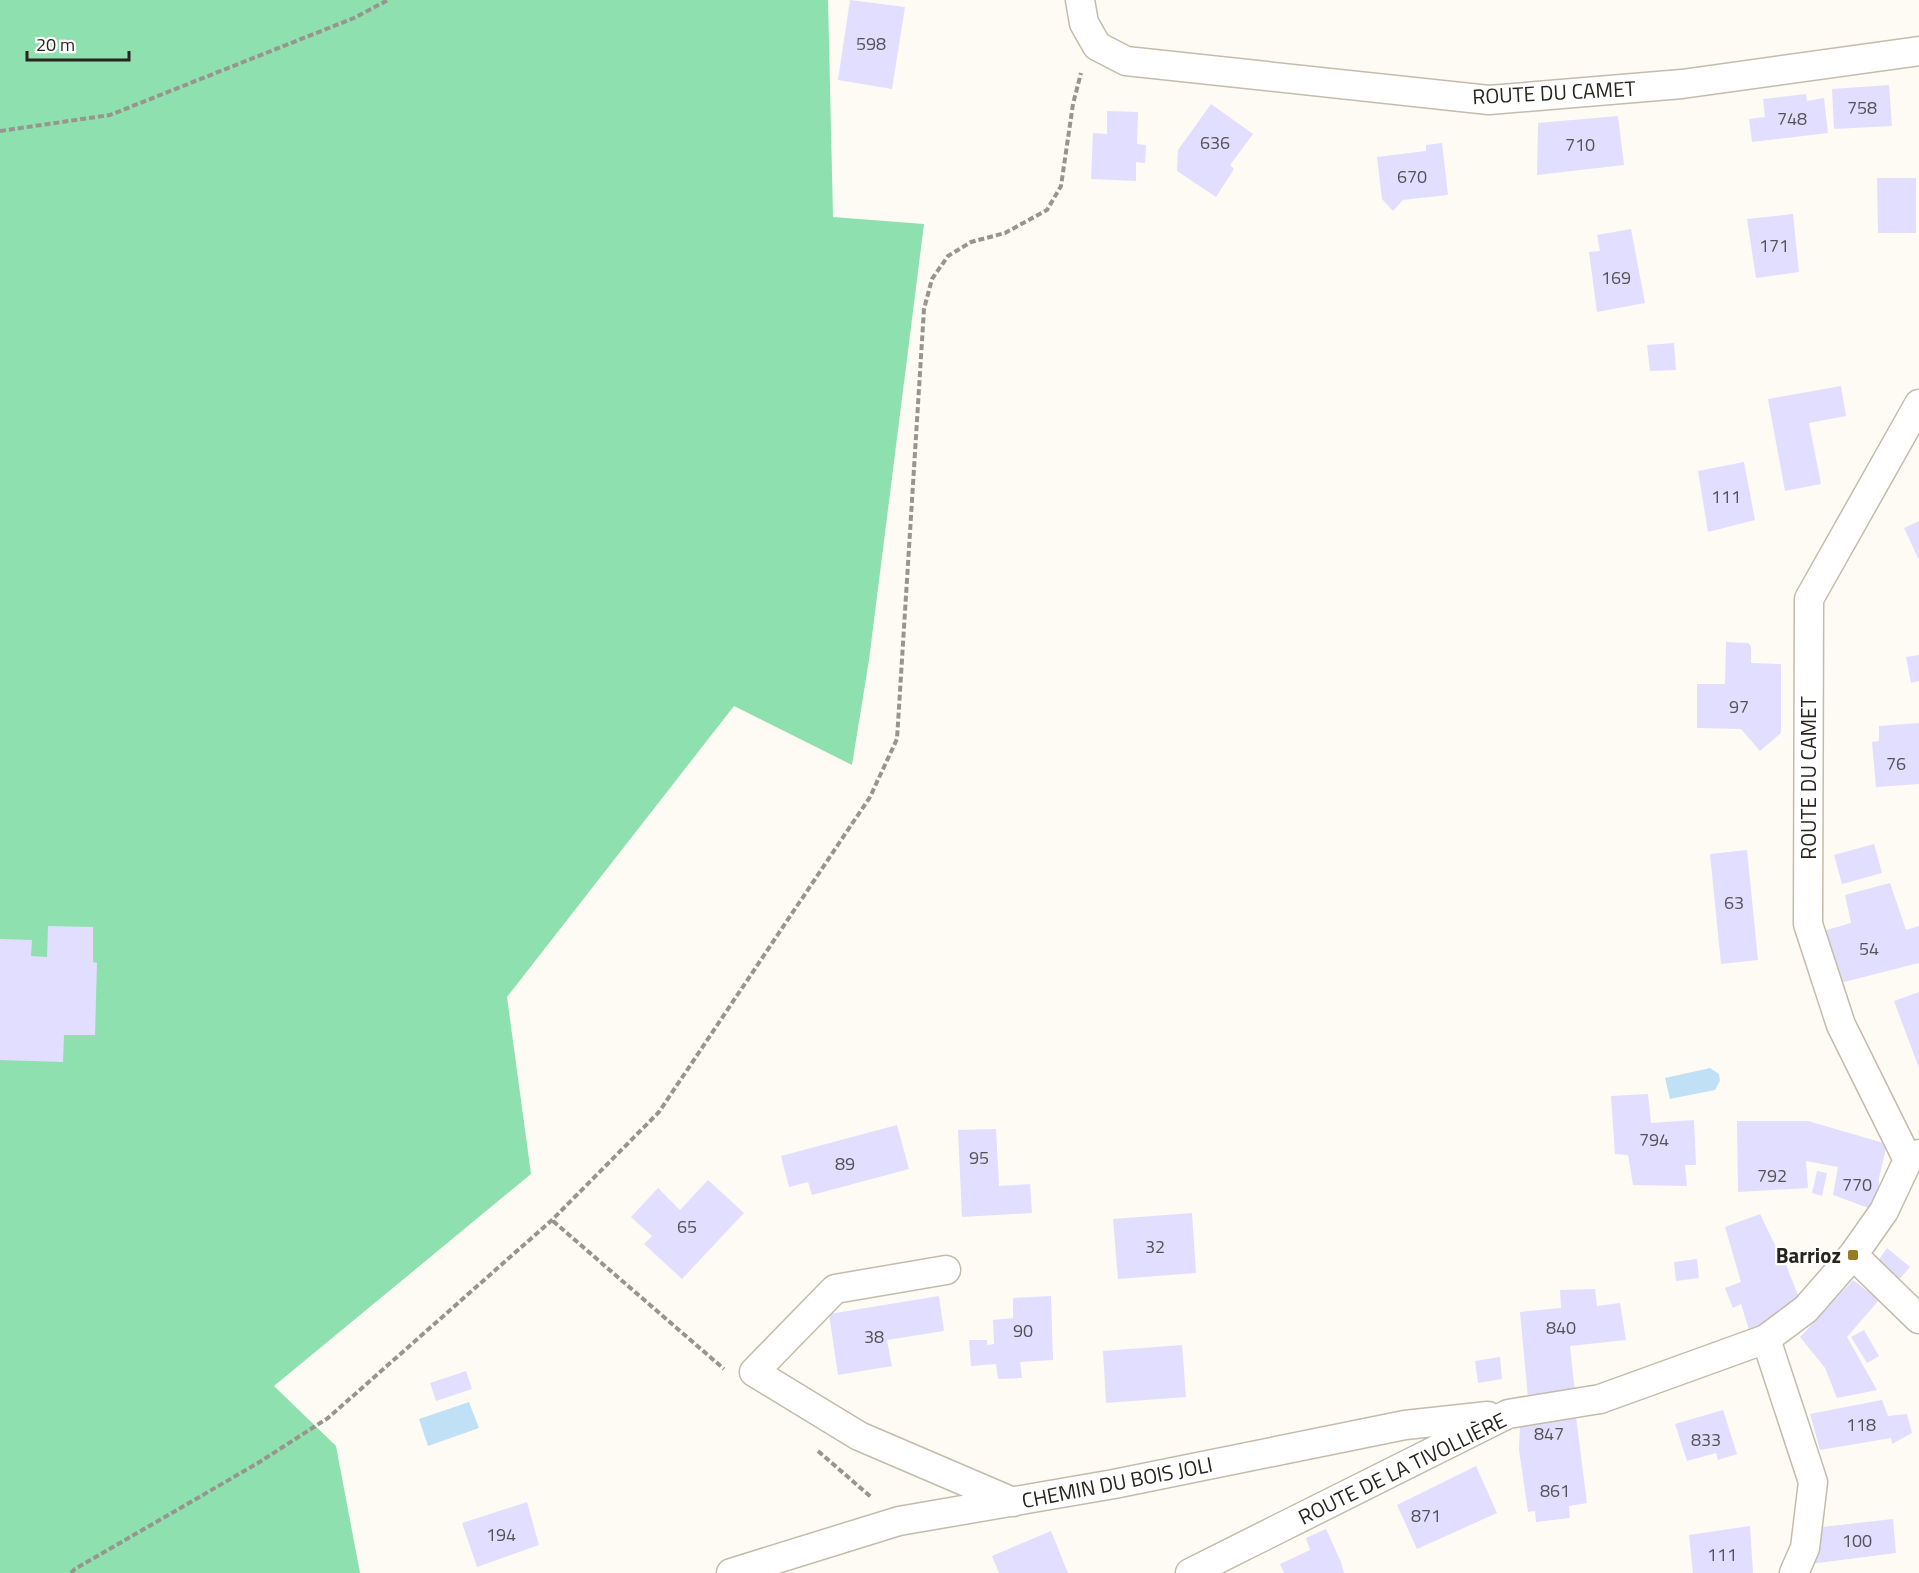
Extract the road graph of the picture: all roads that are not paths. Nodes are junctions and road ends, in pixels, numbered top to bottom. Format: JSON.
{"nodes":[{"id":1,"x":1080,"y":0,"type":"edge"},
{"id":2,"x":1919,"y":51,"type":"edge"},
{"id":3,"x":1919,"y":404,"type":"edge"},
{"id":4,"x":1914,"y":1157,"type":"edge"},
{"id":5,"x":1853,"y":1255,"type":"junction"},
{"id":6,"x":946,"y":1270,"type":"dead end"},
{"id":7,"x":1919,"y":1319,"type":"edge"},
{"id":8,"x":1766,"y":1339,"type":"junction"},
{"id":9,"x":1508,"y":1413,"type":"junction"},
{"id":10,"x":1013,"y":1502,"type":"junction"},
{"id":11,"x":731,"y":1573,"type":"edge"},
{"id":12,"x":1190,"y":1573,"type":"edge"},
{"id":13,"x":1794,"y":1573,"type":"edge"}],
"edges":[{"from":1,"to":2,"type":"street","name":"ROUTE DU CAMET"},
{"from":3,"to":4,"type":"street","name":"ROUTE DU CAMET"},
{"from":4,"to":5,"type":"street","name":"ROUTE DE LA TIVOLLIÈRE"},
{"from":5,"to":7,"type":"street"},
{"from":5,"to":8,"type":"street","name":"ROUTE DE LA TIVOLLIÈRE"},
{"from":6,"to":10,"type":"street"},
{"from":8,"to":9,"type":"street","name":"ROUTE DE LA TIVOLLIÈRE"},
{"from":8,"to":13,"type":"street"},
{"from":9,"to":10,"type":"street","name":"CHEMIN DU BOIS JOLI"},
{"from":9,"to":12,"type":"street","name":"ROUTE DE LA TIVOLLIÈRE"},
{"from":10,"to":11,"type":"street","name":"CHEMIN DU BOIS JOLI"}]}
